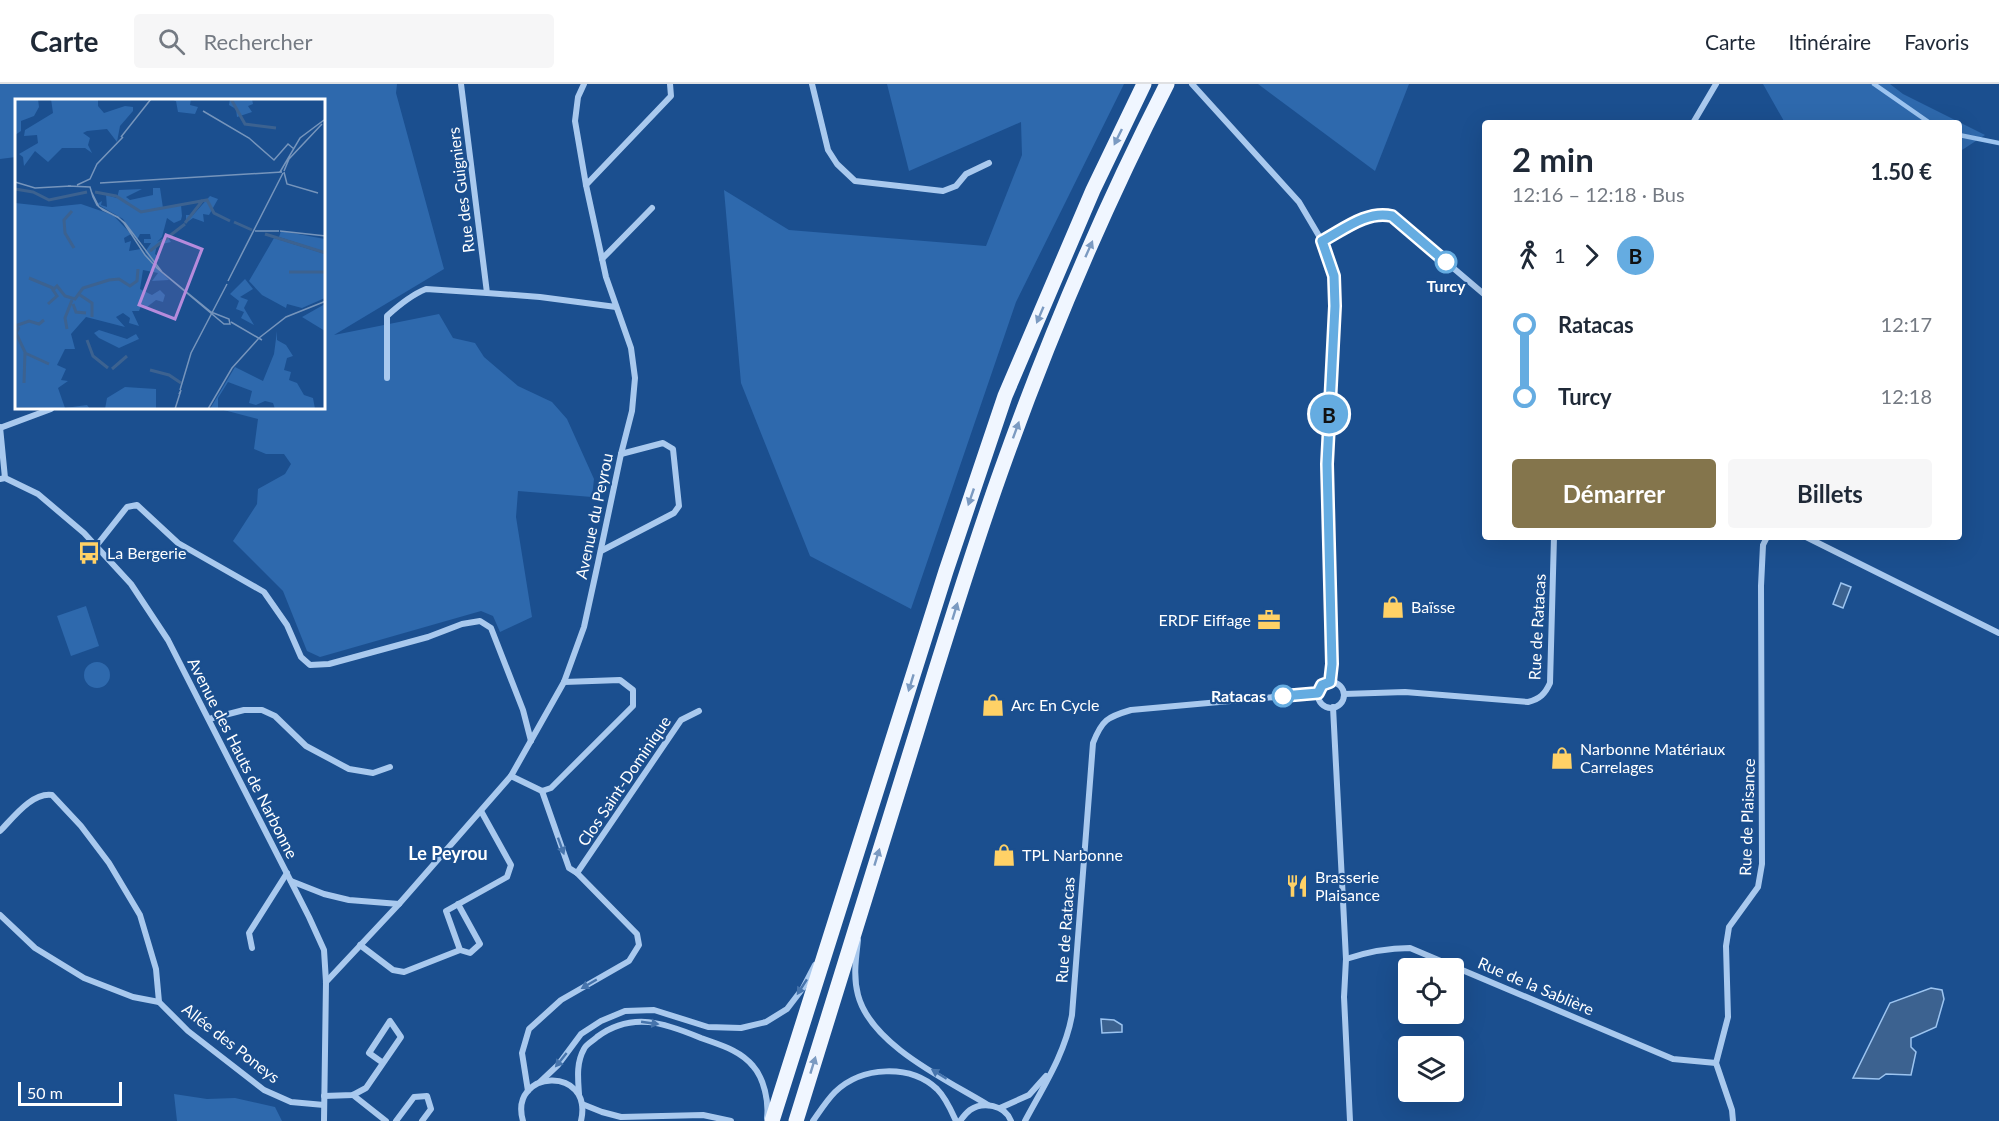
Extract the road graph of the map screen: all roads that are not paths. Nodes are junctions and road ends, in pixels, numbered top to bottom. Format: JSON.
{"nodes":[{"id":1,"x":461,"y":84,"type":"edge"},
{"id":2,"x":584,"y":84,"type":"edge"},
{"id":3,"x":670,"y":84,"type":"edge"},
{"id":4,"x":812,"y":84,"type":"edge"},
{"id":5,"x":1144,"y":84,"type":"edge"},
{"id":6,"x":1167,"y":84,"type":"edge"},
{"id":7,"x":1192,"y":84,"type":"edge"},
{"id":8,"x":1716,"y":84,"type":"edge"},
{"id":9,"x":1695,"y":120,"type":"edge"},
{"id":10,"x":989,"y":164,"type":"dead end"},
{"id":11,"x":586,"y":185,"type":"junction"},
{"id":12,"x":652,"y":208,"type":"dead end"},
{"id":13,"x":1322,"y":241,"type":"junction"},
{"id":14,"x":602,"y":259,"type":"junction"},
{"id":15,"x":1482,"y":292,"type":"edge"},
{"id":16,"x":487,"y":293,"type":"junction"},
{"id":17,"x":616,"y":307,"type":"junction"},
{"id":18,"x":387,"y":378,"type":"dead end"},
{"id":19,"x":48,"y":410,"type":"edge"},
{"id":20,"x":0,"y":428,"type":"edge"},
{"id":21,"x":621,"y":454,"type":"junction"},
{"id":22,"x":3,"y":479,"type":"edge"},
{"id":23,"x":1554,"y":540,"type":"edge"},
{"id":24,"x":1766,"y":540,"type":"edge"},
{"id":25,"x":1812,"y":540,"type":"edge"},
{"id":26,"x":97,"y":545,"type":"junction"},
{"id":27,"x":601,"y":551,"type":"junction"},
{"id":28,"x":1999,"y":633,"type":"edge"},
{"id":29,"x":564,"y":682,"type":"junction"},
{"id":30,"x":1330,"y":682,"type":"junction"},
{"id":31,"x":1318,"y":693,"type":"junction"},
{"id":32,"x":1344,"y":694,"type":"junction"},
{"id":33,"x":1333,"y":707,"type":"junction"},
{"id":34,"x":699,"y":711,"type":"dead end"},
{"id":35,"x":209,"y":719,"type":"junction"},
{"id":36,"x":531,"y":741,"type":"junction"},
{"id":37,"x":390,"y":767,"type":"dead end"},
{"id":38,"x":511,"y":776,"type":"junction"},
{"id":39,"x":542,"y":791,"type":"junction"},
{"id":40,"x":482,"y":811,"type":"junction"},
{"id":41,"x":0,"y":831,"type":"edge"},
{"id":42,"x":287,"y":873,"type":"junction"},
{"id":43,"x":577,"y":873,"type":"junction"},
{"id":44,"x":291,"y":881,"type":"junction"},
{"id":45,"x":399,"y":904,"type":"junction"},
{"id":46,"x":458,"y":904,"type":"junction"},
{"id":47,"x":860,"y":913,"type":"junction"},
{"id":48,"x":0,"y":915,"type":"edge"},
{"id":49,"x":831,"y":936,"type":"junction"},
{"id":50,"x":360,"y":945,"type":"junction"},
{"id":51,"x":252,"y":948,"type":"dead end"},
{"id":52,"x":459,"y":950,"type":"junction"},
{"id":53,"x":1346,"y":959,"type":"junction"},
{"id":54,"x":326,"y":982,"type":"junction"},
{"id":55,"x":159,"y":1002,"type":"junction"},
{"id":56,"x":383,"y":1063,"type":"junction"},
{"id":57,"x":1716,"y":1063,"type":"junction"},
{"id":58,"x":1053,"y":1069,"type":"junction"},
{"id":59,"x":540,"y":1082,"type":"junction"},
{"id":60,"x":528,"y":1091,"type":"junction"},
{"id":61,"x":579,"y":1094,"type":"junction"},
{"id":62,"x":353,"y":1095,"type":"junction"},
{"id":63,"x":324,"y":1096,"type":"junction"},
{"id":64,"x":582,"y":1104,"type":"junction"},
{"id":65,"x":324,"y":1105,"type":"junction"},
{"id":66,"x":988,"y":1105,"type":"junction"},
{"id":67,"x":1000,"y":1108,"type":"junction"},
{"id":68,"x":324,"y":1121,"type":"edge"},
{"id":69,"x":386,"y":1121,"type":"edge"},
{"id":70,"x":396,"y":1121,"type":"edge"},
{"id":71,"x":422,"y":1121,"type":"edge"},
{"id":72,"x":523,"y":1121,"type":"edge"},
{"id":73,"x":581,"y":1121,"type":"edge"},
{"id":74,"x":731,"y":1121,"type":"edge"},
{"id":75,"x":766,"y":1121,"type":"edge"},
{"id":76,"x":772,"y":1121,"type":"edge"},
{"id":77,"x":796,"y":1121,"type":"edge"},
{"id":78,"x":813,"y":1121,"type":"edge"},
{"id":79,"x":958,"y":1121,"type":"edge"},
{"id":80,"x":1011,"y":1121,"type":"edge"},
{"id":81,"x":1025,"y":1121,"type":"edge"},
{"id":82,"x":1350,"y":1121,"type":"edge"},
{"id":83,"x":1733,"y":1121,"type":"edge"}],
"edges":[{"from":1,"to":16,"type":"street","name":"Rue des Guigniers"},
{"from":2,"to":11,"type":"street","name":"Avenue du Peyrou"},
{"from":3,"to":11,"type":"street"},
{"from":4,"to":10,"type":"street"},
{"from":5,"to":49,"type":"main road","one_way":true},
{"from":47,"to":6,"type":"main road","one_way":true},
{"from":7,"to":13,"type":"street"},
{"from":8,"to":9,"type":"street"},
{"from":11,"to":14,"type":"street","name":"Avenue du Peyrou"},
{"from":12,"to":14,"type":"street"},
{"from":13,"to":15,"type":"street"},
{"from":13,"to":30,"type":"street"},
{"from":14,"to":17,"type":"street","name":"Avenue du Peyrou"},
{"from":16,"to":17,"type":"street"},
{"from":16,"to":18,"type":"street"},
{"from":17,"to":21,"type":"street","name":"Avenue du Peyrou"},
{"from":19,"to":20,"type":"street"},
{"from":20,"to":22,"type":"street"},
{"from":21,"to":27,"type":"street","name":"Avenue du Peyrou"},
{"from":21,"to":27,"type":"street"},
{"from":22,"to":26,"type":"street","name":"Avenue des Hauts de Narbonne"},
{"from":23,"to":32,"type":"street","name":"Rue de Ratacas"},
{"from":24,"to":57,"type":"street","name":"Rue de Plaisance"},
{"from":25,"to":28,"type":"street"},
{"from":26,"to":35,"type":"street","name":"Avenue des Hauts de Narbonne"},
{"from":26,"to":36,"type":"street"},
{"from":27,"to":29,"type":"street","name":"Avenue du Peyrou"},
{"from":29,"to":36,"type":"street","name":"Avenue du Peyrou"},
{"from":29,"to":39,"type":"street"},
{"from":30,"to":31,"type":"street"},
{"from":30,"to":32,"type":"street"},
{"from":31,"to":33,"type":"street"},
{"from":31,"to":58,"type":"street","name":"Rue de Ratacas"},
{"from":32,"to":33,"type":"street"},
{"from":33,"to":53,"type":"street"},
{"from":34,"to":43,"type":"street","name":"Clos Saint-Dominique"},
{"from":35,"to":37,"type":"street"},
{"from":35,"to":42,"type":"street","name":"Avenue des Hauts de Narbonne"},
{"from":36,"to":38,"type":"street","name":"Avenue du Peyrou"},
{"from":38,"to":39,"type":"street"},
{"from":38,"to":40,"type":"street","name":"Avenue du Peyrou"},
{"from":39,"to":43,"type":"street","one_way":true},
{"from":40,"to":45,"type":"street","name":"Avenue du Peyrou"},
{"from":40,"to":46,"type":"street"},
{"from":41,"to":55,"type":"street","name":"Allée des Poneys"},
{"from":42,"to":44,"type":"street","name":"Avenue des Hauts de Narbonne"},
{"from":42,"to":51,"type":"street"},
{"from":43,"to":60,"type":"street","one_way":true},
{"from":44,"to":45,"type":"street"},
{"from":44,"to":54,"type":"street","name":"Avenue des Hauts de Narbonne"},
{"from":45,"to":50,"type":"street","name":"Avenue du Peyrou"},
{"from":46,"to":52,"type":"street"},
{"from":46,"to":52,"type":"street"},
{"from":66,"to":47,"type":"street","one_way":true},
{"from":77,"to":47,"type":"main road","one_way":true},
{"from":48,"to":55,"type":"street","name":"Allée des Poneys"},
{"from":49,"to":59,"type":"street","one_way":true},
{"from":49,"to":76,"type":"main road"},
{"from":50,"to":52,"type":"street"},
{"from":50,"to":54,"type":"street","name":"Avenue du Peyrou"},
{"from":53,"to":57,"type":"street","name":"Rue de la Sablière"},
{"from":53,"to":82,"type":"street"},
{"from":54,"to":63,"type":"street","name":"Avenue des Hauts de Narbonne"},
{"from":55,"to":65,"type":"street","name":"Allée des Poneys"},
{"from":56,"to":56,"type":"street"},
{"from":56,"to":62,"type":"street"},
{"from":57,"to":83,"type":"street"},
{"from":58,"to":67,"type":"street","name":"Rue de Ratacas"},
{"from":58,"to":81,"type":"street","name":"Rue de Ratacas"},
{"from":59,"to":60,"type":"street"},
{"from":59,"to":61,"type":"street"},
{"from":60,"to":72,"type":"street"},
{"from":61,"to":64,"type":"street"},
{"from":61,"to":75,"type":"street","one_way":true},
{"from":62,"to":63,"type":"street"},
{"from":62,"to":69,"type":"street"},
{"from":63,"to":65,"type":"street","name":"Avenue des Hauts de Narbonne"},
{"from":64,"to":73,"type":"street"},
{"from":64,"to":74,"type":"street"},
{"from":65,"to":68,"type":"street","name":"Avenue des Hauts de Narbonne"},
{"from":66,"to":67,"type":"street"},
{"from":66,"to":79,"type":"street"},
{"from":67,"to":80,"type":"street"},
{"from":70,"to":71,"type":"street"},
{"from":78,"to":79,"type":"street"}]}
